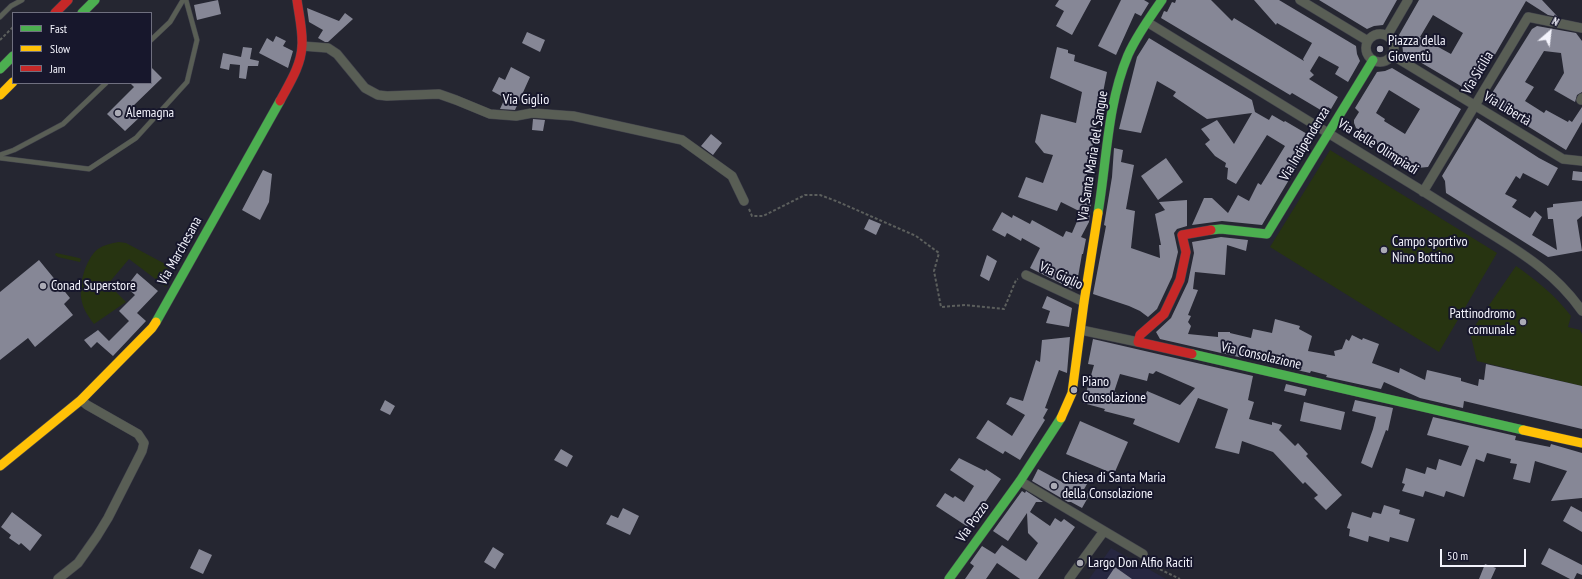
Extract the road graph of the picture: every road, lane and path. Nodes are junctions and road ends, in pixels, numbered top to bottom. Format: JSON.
{"nodes":[{"id":1,"x":22,"y":0,"type":"edge"},
{"id":2,"x":68,"y":0,"type":"edge"},
{"id":3,"x":95,"y":0,"type":"edge"},
{"id":4,"x":183,"y":0,"type":"edge"},
{"id":5,"x":186,"y":0,"type":"edge"},
{"id":6,"x":297,"y":0,"type":"edge"},
{"id":7,"x":1162,"y":0,"type":"edge"},
{"id":8,"x":1300,"y":0,"type":"edge"},
{"id":9,"x":1408,"y":0,"type":"edge"},
{"id":10,"x":56,"y":12,"type":"edge"},
{"id":11,"x":83,"y":12,"type":"edge"},
{"id":12,"x":0,"y":17,"type":"edge"},
{"id":13,"x":1147,"y":22,"type":"junction"},
{"id":14,"x":12,"y":27,"type":"edge"},
{"id":15,"x":1582,"y":28,"type":"edge"},
{"id":16,"x":1389,"y":32,"type":"junction"},
{"id":17,"x":1364,"y":38,"type":"junction"},
{"id":18,"x":152,"y":39,"type":"edge"},
{"id":19,"x":0,"y":40,"type":"edge"},
{"id":20,"x":302,"y":46,"type":"junction"},
{"id":21,"x":12,"y":57,"type":"edge"},
{"id":22,"x":1396,"y":58,"type":"junction"},
{"id":23,"x":1373,"y":60,"type":"junction"},
{"id":24,"x":0,"y":69,"type":"edge"},
{"id":25,"x":12,"y":83,"type":"edge"},
{"id":26,"x":105,"y":84,"type":"edge"},
{"id":27,"x":0,"y":95,"type":"edge"},
{"id":28,"x":1475,"y":106,"type":"junction"},
{"id":29,"x":1329,"y":133,"type":"junction"},
{"id":30,"x":0,"y":155,"type":"edge"},
{"id":31,"x":0,"y":158,"type":"edge"},
{"id":32,"x":1582,"y":161,"type":"edge"},
{"id":33,"x":1423,"y":192,"type":"junction"},
{"id":34,"x":744,"y":201,"type":"joint"},
{"id":35,"x":1026,"y":275,"type":"joint"},
{"id":36,"x":1084,"y":302,"type":"junction"},
{"id":37,"x":1582,"y":311,"type":"edge"},
{"id":38,"x":1081,"y":330,"type":"junction"},
{"id":39,"x":1138,"y":342,"type":"junction"},
{"id":40,"x":82,"y":400,"type":"junction"},
{"id":41,"x":1582,"y":443,"type":"edge"},
{"id":42,"x":0,"y":466,"type":"edge"},
{"id":43,"x":1020,"y":481,"type":"junction"},
{"id":44,"x":1104,"y":531,"type":"junction"},
{"id":45,"x":1143,"y":554,"type":"joint"},
{"id":46,"x":58,"y":579,"type":"edge"},
{"id":47,"x":949,"y":579,"type":"edge"},
{"id":48,"x":1069,"y":579,"type":"edge"},
{"id":49,"x":1180,"y":579,"type":"edge"}],
"edges":[{"from":1,"to":12,"type":"lane"},
{"from":2,"to":10,"type":"main road"},
{"from":3,"to":11,"type":"main road"},
{"from":4,"to":18,"type":"lane"},
{"from":5,"to":31,"type":"lane"},
{"from":6,"to":20,"type":"main road","name":"Via Marchesana"},
{"from":7,"to":13,"type":"main road","name":"Via Santa Maria del Sangue"},
{"from":8,"to":17,"type":"street"},
{"from":9,"to":16,"type":"street"},
{"from":13,"to":29,"type":"street","name":"Via delle Olimpiadi"},
{"from":13,"to":36,"type":"main road","name":"Via Santa Maria del Sangue"},
{"from":14,"to":19,"type":"path"},
{"from":15,"to":28,"type":"street","name":"Via Sicilia"},
{"from":16,"to":17,"type":"street"},
{"from":16,"to":22,"type":"street"},
{"from":17,"to":23,"type":"street"},
{"from":20,"to":34,"type":"street","name":"Via Giglio"},
{"from":20,"to":40,"type":"main road","name":"Via Marchesana"},
{"from":21,"to":24,"type":"main road"},
{"from":22,"to":23,"type":"street"},
{"from":22,"to":28,"type":"street","name":"Via Libertà"},
{"from":23,"to":29,"type":"main road","name":"Via Indipendenza"},
{"from":25,"to":27,"type":"main road"},
{"from":26,"to":30,"type":"lane"},
{"from":28,"to":32,"type":"street","name":"Via Libertà"},
{"from":28,"to":33,"type":"street","name":"Via Sicilia"},
{"from":29,"to":33,"type":"street","name":"Via delle Olimpiadi"},
{"from":29,"to":39,"type":"main road","name":"Via Indipendenza"},
{"from":33,"to":37,"type":"street","name":"Via delle Olimpiadi"},
{"from":34,"to":35,"type":"path"},
{"from":35,"to":36,"type":"street","name":"Via Giglio"},
{"from":36,"to":38,"type":"main road","name":"Via Santa Maria del Sangue"},
{"from":38,"to":39,"type":"street"},
{"from":38,"to":43,"type":"main road","name":"Via Pozzo"},
{"from":39,"to":41,"type":"main road","name":"Via Consolazione"},
{"from":40,"to":42,"type":"main road","name":"Via Marchesana"},
{"from":40,"to":46,"type":"street"},
{"from":43,"to":44,"type":"street"},
{"from":43,"to":47,"type":"main road","name":"Via Pozzo"},
{"from":44,"to":45,"type":"street"},
{"from":44,"to":48,"type":"street"},
{"from":45,"to":49,"type":"path"}]}
